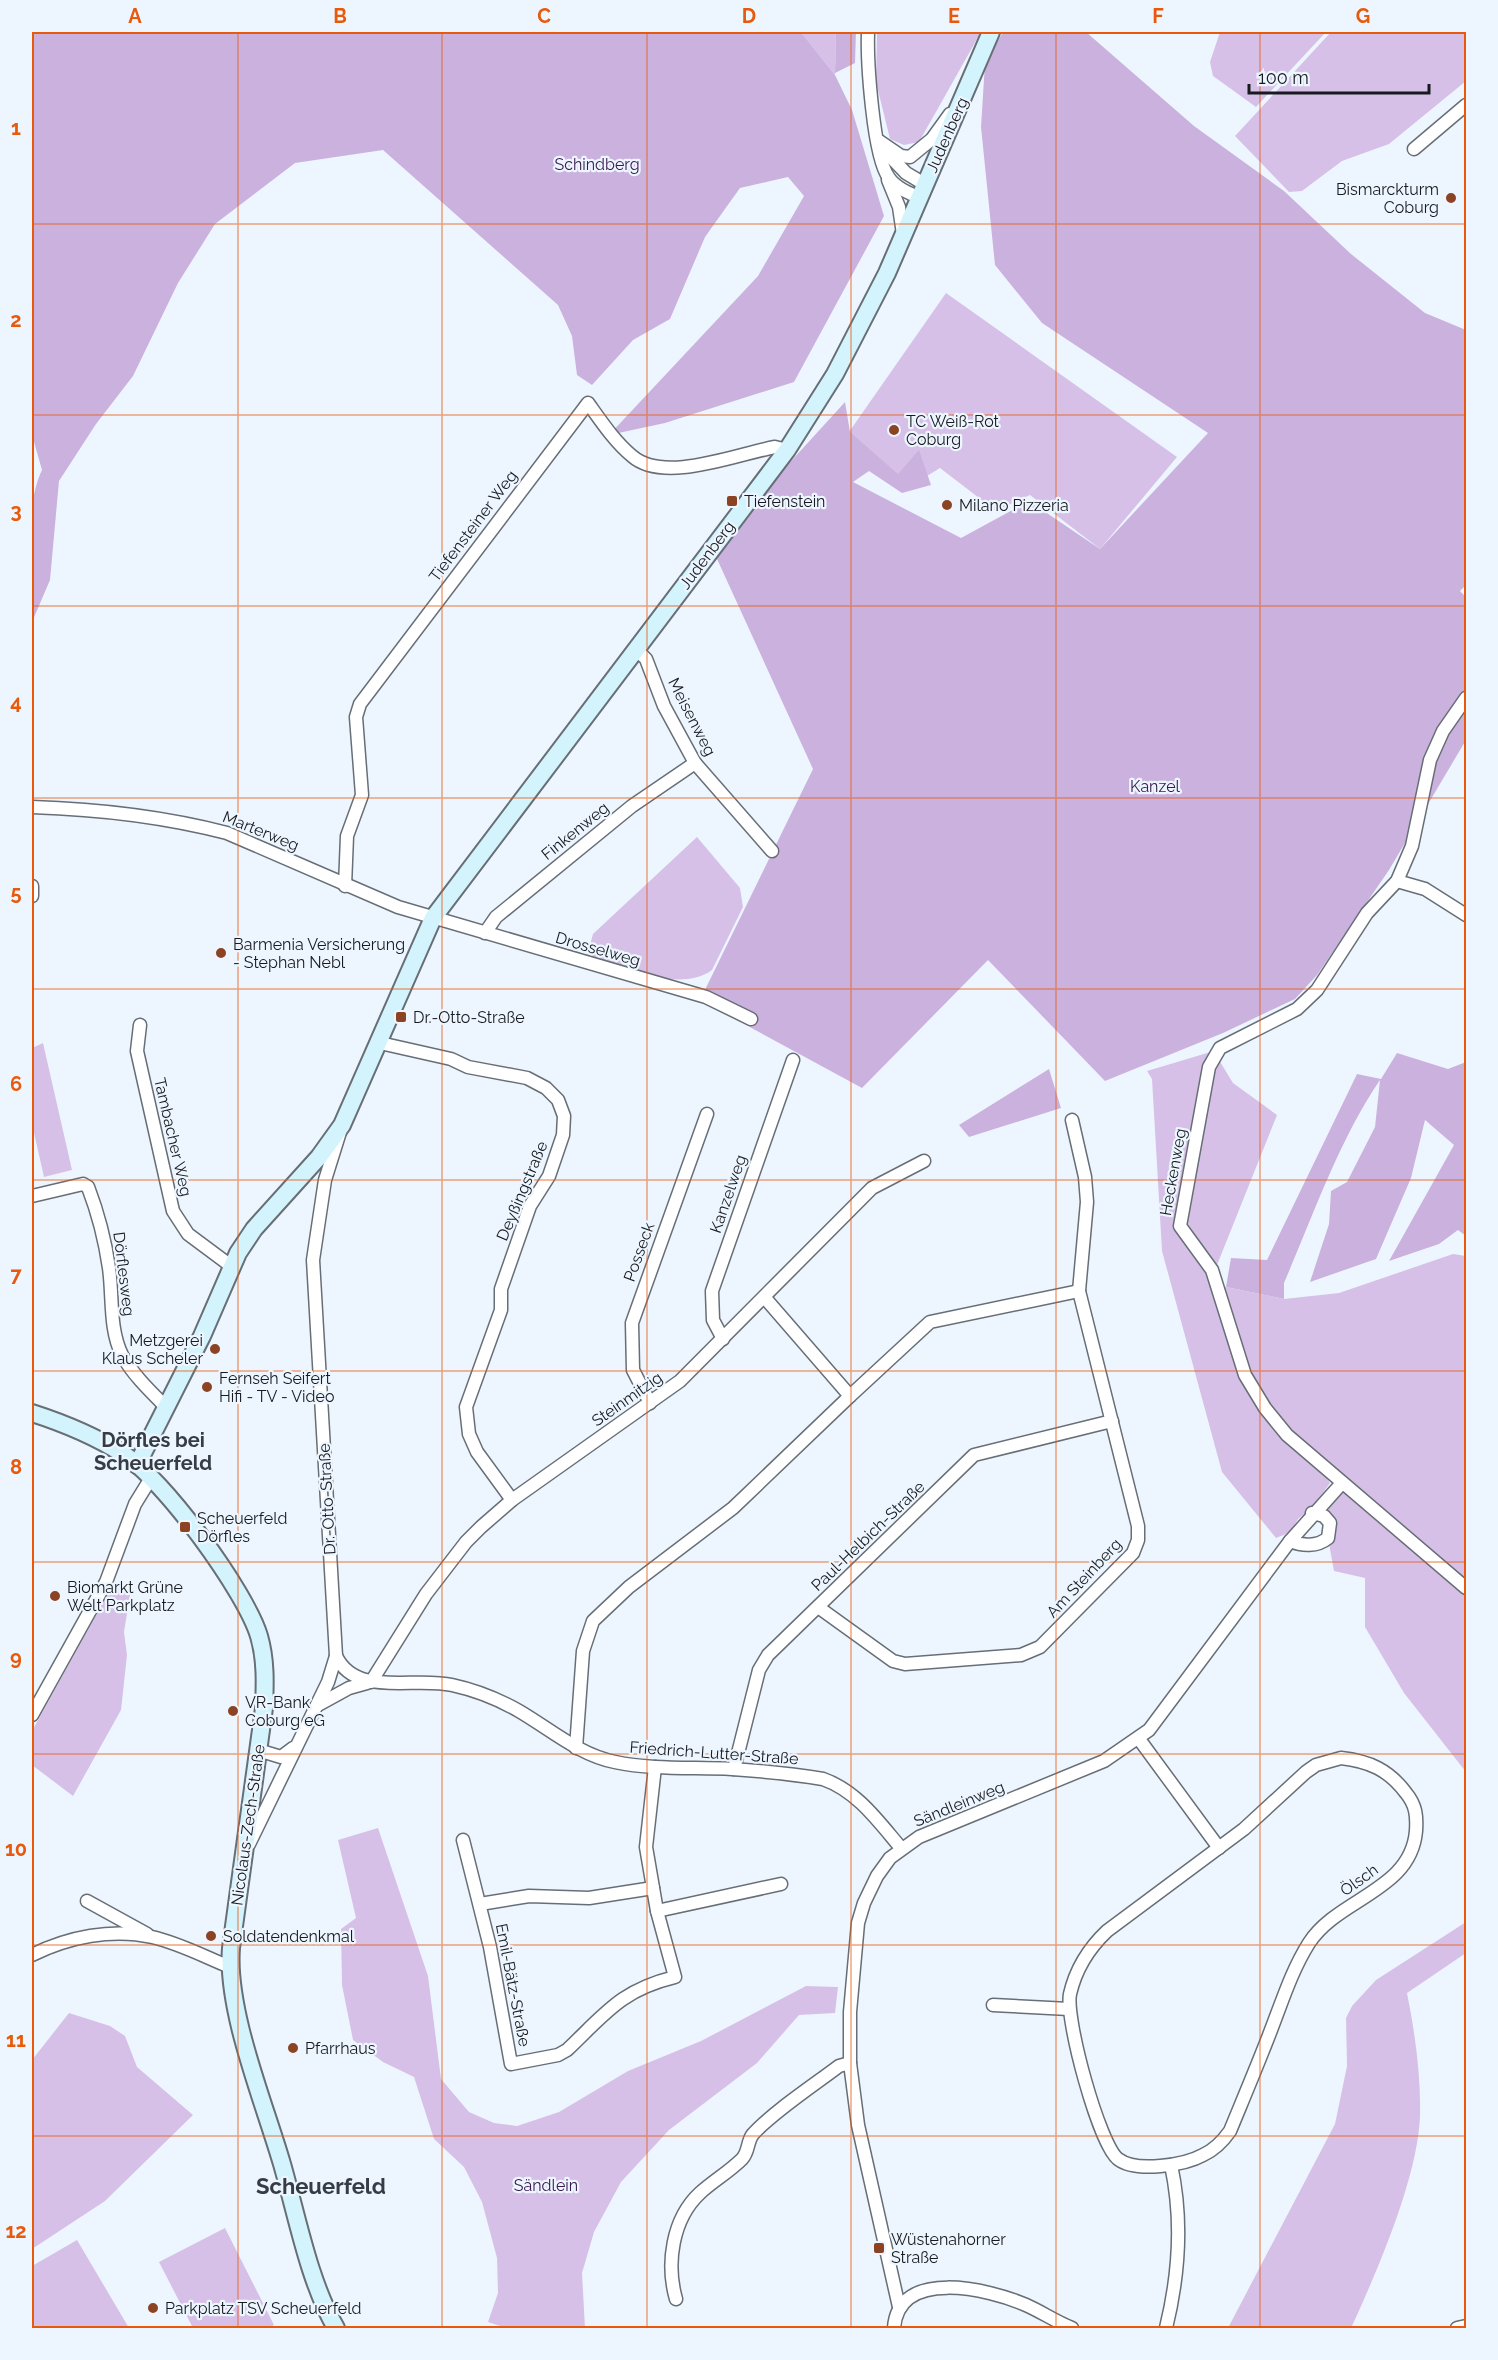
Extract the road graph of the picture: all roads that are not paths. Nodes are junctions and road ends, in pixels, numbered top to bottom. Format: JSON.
{"nodes":[{"id":1,"x":868,"y":32,"type":"edge"},
{"id":2,"x":991,"y":32,"type":"edge"},
{"id":3,"x":965,"y":94,"type":"junction"},
{"id":4,"x":1467,"y":105,"type":"edge"},
{"id":5,"x":879,"y":141,"type":"junction"},
{"id":6,"x":1414,"y":149,"type":"dead end"},
{"id":7,"x":883,"y":167,"type":"junction"},
{"id":8,"x":922,"y":191,"type":"junction"},
{"id":9,"x":903,"y":237,"type":"junction"},
{"id":10,"x":786,"y":450,"type":"junction"},
{"id":11,"x":636,"y":649,"type":"junction"},
{"id":12,"x":1467,"y":698,"type":"edge"},
{"id":13,"x":695,"y":763,"type":"junction"},
{"id":14,"x":32,"y":807,"type":"edge"},
{"id":15,"x":772,"y":851,"type":"dead end"},
{"id":16,"x":1397,"y":881,"type":"junction"},
{"id":17,"x":32,"y":886,"type":"edge"},
{"id":18,"x":345,"y":886,"type":"junction"},
{"id":19,"x":32,"y":896,"type":"edge"},
{"id":20,"x":1467,"y":915,"type":"edge"},
{"id":21,"x":433,"y":918,"type":"junction"},
{"id":22,"x":485,"y":933,"type":"junction"},
{"id":23,"x":751,"y":1019,"type":"dead end"},
{"id":24,"x":140,"y":1025,"type":"dead end"},
{"id":25,"x":380,"y":1042,"type":"junction"},
{"id":26,"x":793,"y":1060,"type":"dead end"},
{"id":27,"x":707,"y":1114,"type":"dead end"},
{"id":28,"x":1072,"y":1120,"type":"dead end"},
{"id":29,"x":342,"y":1125,"type":"junction"},
{"id":30,"x":316,"y":1161,"type":"junction"},
{"id":31,"x":924,"y":1161,"type":"dead end"},
{"id":32,"x":326,"y":1177,"type":"junction"},
{"id":33,"x":32,"y":1196,"type":"edge"},
{"id":34,"x":231,"y":1266,"type":"junction"},
{"id":35,"x":1079,"y":1291,"type":"junction"},
{"id":36,"x":765,"y":1298,"type":"junction"},
{"id":37,"x":723,"y":1339,"type":"junction"},
{"id":38,"x":850,"y":1396,"type":"junction"},
{"id":39,"x":650,"y":1403,"type":"junction"},
{"id":40,"x":167,"y":1408,"type":"junction"},
{"id":41,"x":32,"y":1413,"type":"edge"},
{"id":42,"x":1112,"y":1421,"type":"junction"},
{"id":43,"x":137,"y":1465,"type":"junction"},
{"id":44,"x":151,"y":1478,"type":"junction"},
{"id":45,"x":1342,"y":1483,"type":"junction"},
{"id":46,"x":512,"y":1500,"type":"junction"},
{"id":47,"x":1312,"y":1513,"type":"junction"},
{"id":48,"x":1290,"y":1541,"type":"junction"},
{"id":49,"x":1467,"y":1588,"type":"edge"},
{"id":50,"x":819,"y":1607,"type":"junction"},
{"id":51,"x":336,"y":1656,"type":"junction"},
{"id":52,"x":371,"y":1682,"type":"junction"},
{"id":53,"x":316,"y":1706,"type":"junction"},
{"id":54,"x":32,"y":1715,"type":"edge"},
{"id":55,"x":1139,"y":1739,"type":"junction"},
{"id":56,"x":297,"y":1743,"type":"junction"},
{"id":57,"x":576,"y":1748,"type":"junction"},
{"id":58,"x":258,"y":1750,"type":"junction"},
{"id":59,"x":655,"y":1767,"type":"junction"},
{"id":60,"x":734,"y":1769,"type":"junction"},
{"id":61,"x":463,"y":1840,"type":"dead end"},
{"id":62,"x":901,"y":1848,"type":"junction"},
{"id":63,"x":1220,"y":1848,"type":"junction"},
{"id":64,"x":244,"y":1853,"type":"junction"},
{"id":65,"x":781,"y":1884,"type":"dead end"},
{"id":66,"x":653,"y":1888,"type":"junction"},
{"id":67,"x":87,"y":1901,"type":"dead end"},
{"id":68,"x":480,"y":1904,"type":"junction"},
{"id":69,"x":657,"y":1911,"type":"junction"},
{"id":70,"x":153,"y":1937,"type":"junction"},
{"id":71,"x":32,"y":1954,"type":"edge"},
{"id":72,"x":230,"y":1967,"type":"junction"},
{"id":73,"x":993,"y":2005,"type":"dead end"},
{"id":74,"x":1069,"y":2009,"type":"junction"},
{"id":75,"x":850,"y":2063,"type":"junction"},
{"id":76,"x":1171,"y":2165,"type":"junction"},
{"id":77,"x":676,"y":2299,"type":"dead end"},
{"id":78,"x":899,"y":2307,"type":"junction"},
{"id":79,"x":1467,"y":2326,"type":"edge"},
{"id":80,"x":336,"y":2328,"type":"edge"},
{"id":81,"x":894,"y":2328,"type":"edge"},
{"id":82,"x":1072,"y":2328,"type":"edge"},
{"id":83,"x":1166,"y":2328,"type":"edge"},
{"id":84,"x":1457,"y":2328,"type":"edge"}],
"edges":[{"from":1,"to":5,"type":"street"},
{"from":2,"to":3,"type":"street","name":"Judenberg"},
{"from":3,"to":5,"type":"street"},
{"from":3,"to":8,"type":"street","name":"Judenberg"},
{"from":4,"to":6,"type":"street"},
{"from":5,"to":7,"type":"street"},
{"from":5,"to":8,"type":"street"},
{"from":7,"to":8,"type":"street"},
{"from":7,"to":9,"type":"street"},
{"from":8,"to":9,"type":"street","name":"Judenberg"},
{"from":9,"to":10,"type":"street","name":"Judenberg"},
{"from":10,"to":11,"type":"street","name":"Judenberg"},
{"from":10,"to":18,"type":"street","name":"Tiefensteiner Weg"},
{"from":11,"to":13,"type":"street","name":"Meisenweg"},
{"from":11,"to":21,"type":"street","name":"Judenberg"},
{"from":12,"to":16,"type":"street","name":"Heckenweg"},
{"from":13,"to":15,"type":"street","name":"Meisenweg"},
{"from":13,"to":22,"type":"street","name":"Finkenweg"},
{"from":14,"to":18,"type":"street","name":"Marterweg"},
{"from":16,"to":20,"type":"street"},
{"from":16,"to":45,"type":"street","name":"Heckenweg"},
{"from":17,"to":19,"type":"street"},
{"from":18,"to":21,"type":"street","name":"Marterweg"},
{"from":21,"to":22,"type":"street","name":"Drosselweg"},
{"from":21,"to":25,"type":"street","name":"Dr.-Otto-Straße"},
{"from":22,"to":23,"type":"street","name":"Drosselweg"},
{"from":24,"to":34,"type":"street","name":"Tambacher Weg"},
{"from":25,"to":29,"type":"street","name":"Dr.-Otto-Straße"},
{"from":25,"to":46,"type":"street","name":"Deyßingstraße"},
{"from":26,"to":37,"type":"street","name":"Kanzelweg"},
{"from":27,"to":39,"type":"street","name":"Posseck"},
{"from":28,"to":35,"type":"street","name":"Am Steinberg"},
{"from":29,"to":30,"type":"street","name":"Dr.-Otto-Straße"},
{"from":29,"to":32,"type":"street","name":"Dr.-Otto-Straße"},
{"from":30,"to":32,"type":"street","name":"Dr.-Otto-Straße"},
{"from":30,"to":34,"type":"street"},
{"from":31,"to":36,"type":"street","name":"Steinmitzig"},
{"from":32,"to":51,"type":"street","name":"Dr.-Otto-Straße"},
{"from":33,"to":40,"type":"street","name":"Dörflesweg"},
{"from":34,"to":40,"type":"street"},
{"from":35,"to":38,"type":"street"},
{"from":35,"to":42,"type":"street","name":"Am Steinberg"},
{"from":36,"to":37,"type":"street","name":"Steinmitzig"},
{"from":36,"to":38,"type":"street"},
{"from":37,"to":39,"type":"street","name":"Steinmitzig"},
{"from":38,"to":57,"type":"street"},
{"from":39,"to":46,"type":"street","name":"Steinmitzig"},
{"from":40,"to":43,"type":"street"},
{"from":41,"to":43,"type":"street","name":"Nicolaus-Zech-Straße"},
{"from":42,"to":50,"type":"street","name":"Paul-Helbich-Straße"},
{"from":42,"to":50,"type":"street","name":"Am Steinberg"},
{"from":43,"to":44,"type":"street","name":"Nicolaus-Zech-Straße"},
{"from":44,"to":54,"type":"street"},
{"from":44,"to":58,"type":"street","name":"Nicolaus-Zech-Straße"},
{"from":45,"to":47,"type":"street","name":"Sändleinweg"},
{"from":45,"to":49,"type":"street","name":"Heckenweg"},
{"from":46,"to":52,"type":"street","name":"Steinmitzig"},
{"from":47,"to":48,"type":"street","name":"Sändleinweg"},
{"from":47,"to":48,"type":"street"},
{"from":48,"to":55,"type":"street","name":"Sändleinweg"},
{"from":50,"to":60,"type":"street","name":"Paul-Helbich-Straße"},
{"from":51,"to":52,"type":"street","name":"Friedrich-Lutter-Straße"},
{"from":51,"to":53,"type":"street","name":"Dr.-Otto-Straße"},
{"from":52,"to":53,"type":"street","name":"Friedrich-Lutter-Straße"},
{"from":52,"to":57,"type":"street","name":"Friedrich-Lutter-Straße"},
{"from":53,"to":56,"type":"street","name":"Dr.-Otto-Straße"},
{"from":55,"to":62,"type":"street","name":"Sändleinweg"},
{"from":55,"to":63,"type":"street"},
{"from":56,"to":58,"type":"street"},
{"from":56,"to":64,"type":"street","name":"Dr.-Otto-Straße"},
{"from":57,"to":59,"type":"street","name":"Friedrich-Lutter-Straße"},
{"from":58,"to":64,"type":"street","name":"Nicolaus-Zech-Straße"},
{"from":59,"to":60,"type":"street","name":"Friedrich-Lutter-Straße"},
{"from":59,"to":66,"type":"street","name":"Emil-Bätz-Straße"},
{"from":60,"to":62,"type":"street","name":"Friedrich-Lutter-Straße"},
{"from":61,"to":68,"type":"street","name":"Emil-Bätz-Straße"},
{"from":62,"to":75,"type":"street","name":"Sändleinweg"},
{"from":63,"to":74,"type":"street","name":"Ölsch"},
{"from":63,"to":76,"type":"street","name":"Ölsch"},
{"from":64,"to":72,"type":"street","name":"Nicolaus-Zech-Straße"},
{"from":65,"to":69,"type":"street"},
{"from":66,"to":68,"type":"street","name":"Emil-Bätz-Straße"},
{"from":66,"to":69,"type":"street","name":"Emil-Bätz-Straße"},
{"from":67,"to":70,"type":"street"},
{"from":68,"to":69,"type":"street","name":"Emil-Bätz-Straße"},
{"from":70,"to":71,"type":"street"},
{"from":70,"to":72,"type":"street"},
{"from":72,"to":80,"type":"street","name":"Nicolaus-Zech-Straße"},
{"from":73,"to":74,"type":"street"},
{"from":74,"to":76,"type":"street","name":"Ölsch"},
{"from":75,"to":77,"type":"street"},
{"from":75,"to":78,"type":"street","name":"Sändleinweg"},
{"from":76,"to":83,"type":"street"},
{"from":78,"to":81,"type":"street"},
{"from":78,"to":82,"type":"street"},
{"from":79,"to":84,"type":"street"}]}
